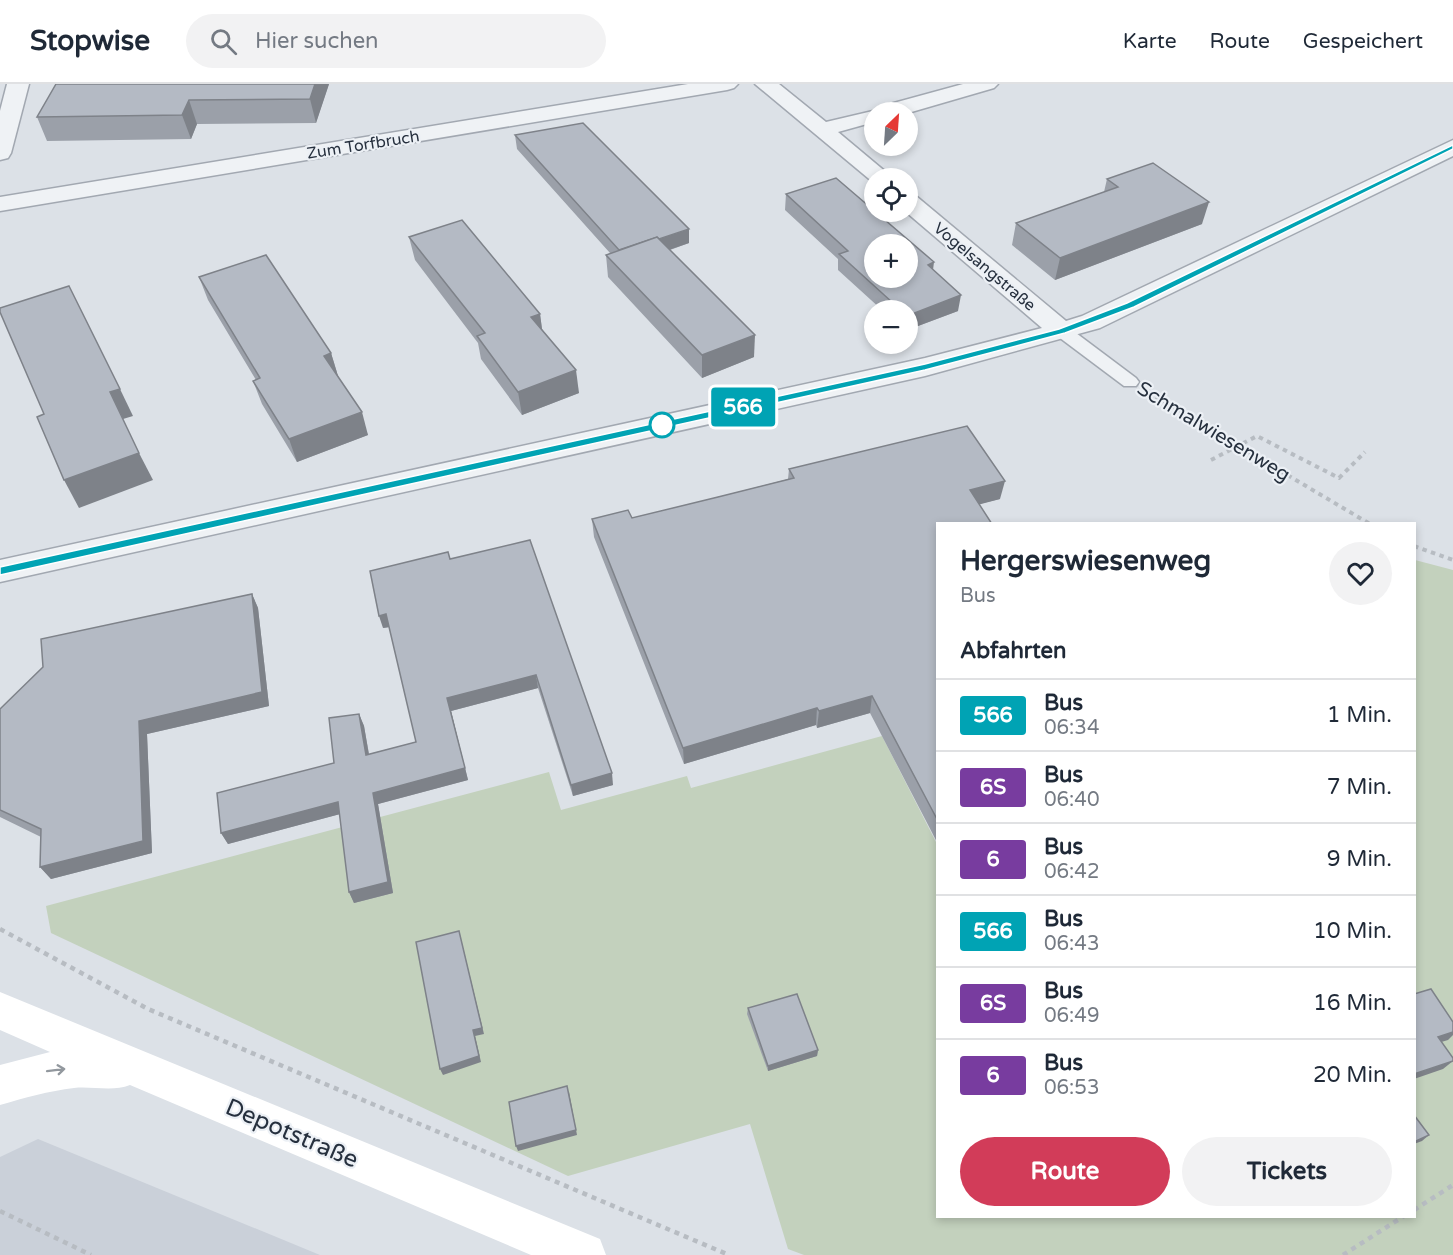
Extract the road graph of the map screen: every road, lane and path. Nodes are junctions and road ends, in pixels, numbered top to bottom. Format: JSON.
{"nodes":[{"id":1,"x":18,"y":84,"type":"edge"},
{"id":2,"x":727,"y":84,"type":"edge"},
{"id":3,"x":766,"y":84,"type":"edge"},
{"id":4,"x":987,"y":84,"type":"edge"},
{"id":5,"x":918,"y":103,"type":"edge"},
{"id":6,"x":864,"y":119,"type":"edge"},
{"id":7,"x":823,"y":129,"type":"junction"},
{"id":8,"x":1453,"y":147,"type":"edge"},
{"id":9,"x":0,"y":153,"type":"edge"},
{"id":10,"x":869,"y":168,"type":"edge"},
{"id":11,"x":0,"y":204,"type":"edge"},
{"id":12,"x":918,"y":209,"type":"edge"},
{"id":13,"x":1062,"y":331,"type":"junction"},
{"id":14,"x":1130,"y":382,"type":"joint"},
{"id":15,"x":1238,"y":445,"type":"junction"},
{"id":16,"x":1365,"y":452,"type":"dead end"},
{"id":17,"x":1211,"y":460,"type":"dead end"},
{"id":18,"x":1367,"y":522,"type":"edge"},
{"id":19,"x":1416,"y":547,"type":"edge"},
{"id":20,"x":1453,"y":560,"type":"edge"},
{"id":21,"x":0,"y":571,"type":"edge"},
{"id":22,"x":0,"y":929,"type":"edge"},
{"id":23,"x":0,"y":1011,"type":"edge"},
{"id":24,"x":148,"y":1073,"type":"junction"},
{"id":25,"x":0,"y":1085,"type":"edge"},
{"id":26,"x":1453,"y":1185,"type":"edge"},
{"id":27,"x":1416,"y":1209,"type":"edge"},
{"id":28,"x":0,"y":1211,"type":"edge"},
{"id":29,"x":1401,"y":1218,"type":"edge"},
{"id":30,"x":91,"y":1255,"type":"edge"},
{"id":31,"x":584,"y":1255,"type":"edge"},
{"id":32,"x":729,"y":1255,"type":"edge"},
{"id":33,"x":1343,"y":1255,"type":"edge"}],
"edges":[{"from":1,"to":9,"type":"street"},
{"from":2,"to":11,"type":"street","name":"Zum Torfbruch"},
{"from":3,"to":7,"type":"street"},
{"from":4,"to":5,"type":"street"},
{"from":6,"to":7,"type":"street"},
{"from":7,"to":10,"type":"street"},
{"from":8,"to":13,"type":"street"},
{"from":12,"to":13,"type":"street","name":"Vogelsangstraße"},
{"from":13,"to":14,"type":"lane","name":"Schmalwiesenweg"},
{"from":13,"to":21,"type":"street"},
{"from":14,"to":15,"type":"path","name":"Schmalwiesenweg"},
{"from":15,"to":16,"type":"path"},
{"from":15,"to":17,"type":"path"},
{"from":15,"to":18,"type":"path","name":"Schmalwiesenweg"},
{"from":19,"to":20,"type":"path"},
{"from":22,"to":32,"type":"path"},
{"from":23,"to":24,"type":"main road","name":"Depotstraße"},
{"from":25,"to":24,"type":"main road","one_way":true},
{"from":24,"to":31,"type":"main road","name":"Depotstraße"},
{"from":26,"to":27,"type":"path"},
{"from":28,"to":30,"type":"path"},
{"from":29,"to":33,"type":"path"}]}
